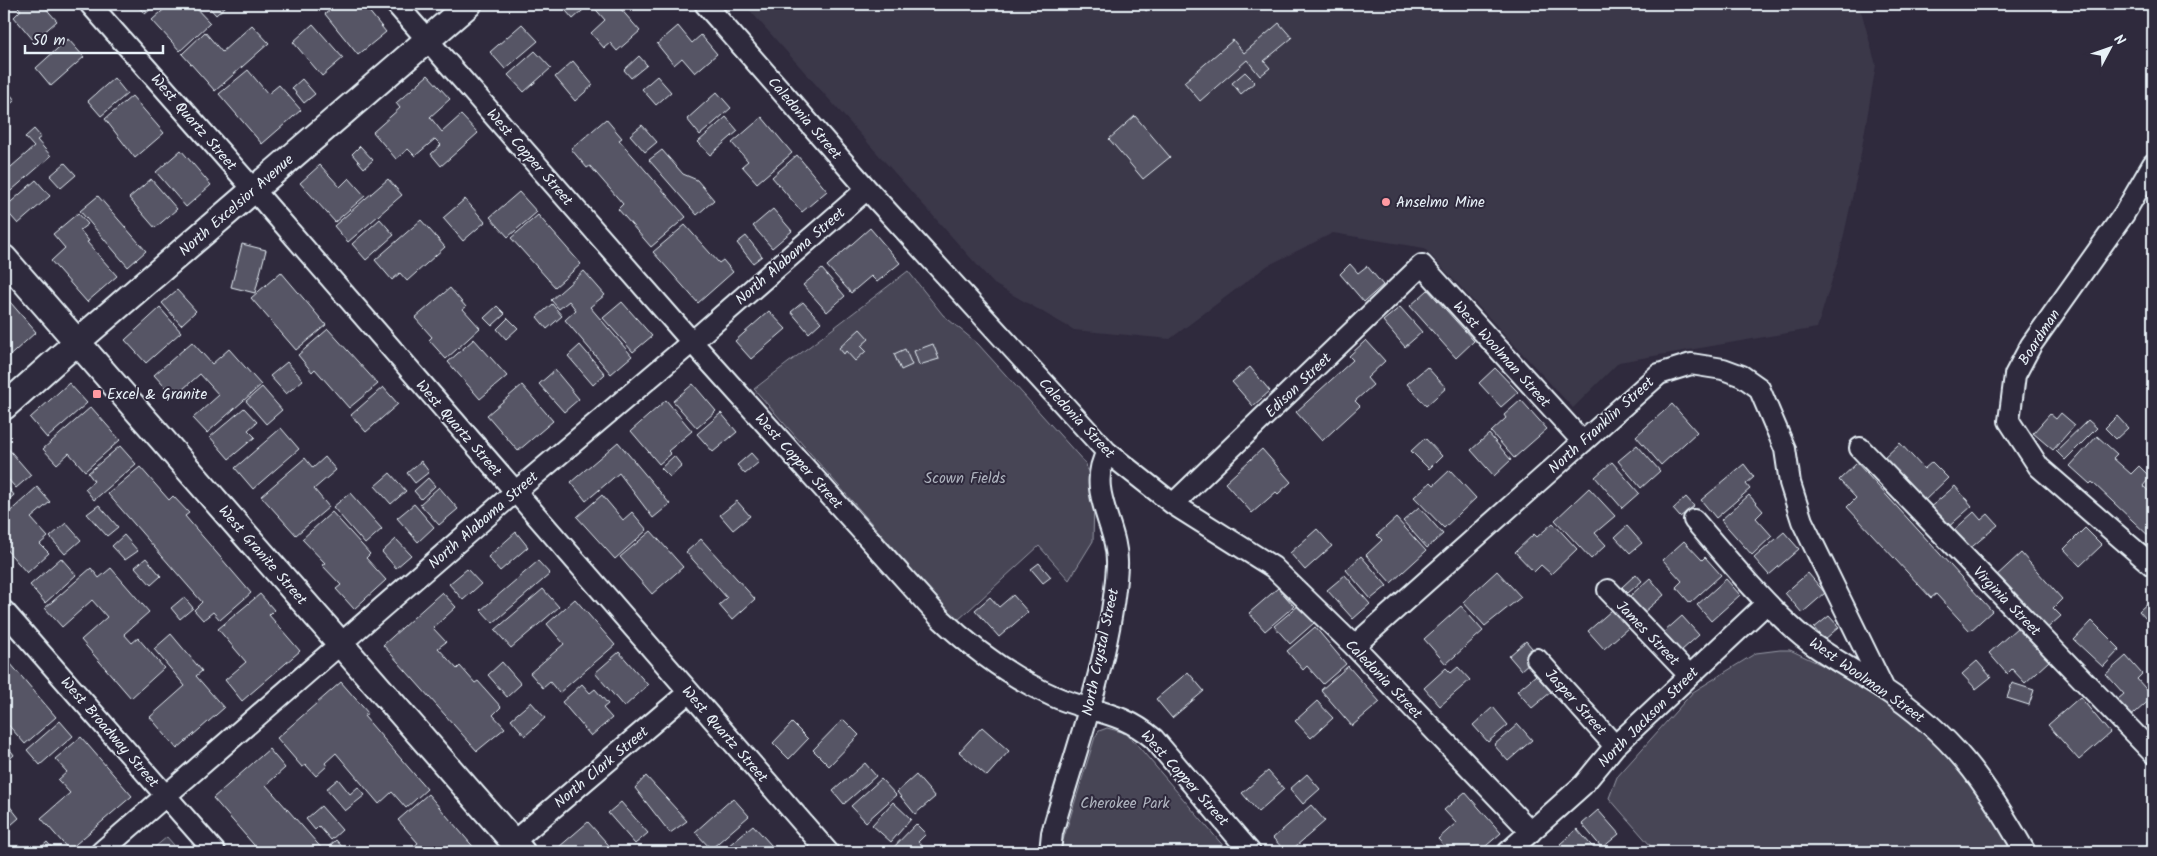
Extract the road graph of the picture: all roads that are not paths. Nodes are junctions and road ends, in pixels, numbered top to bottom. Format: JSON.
{"nodes":[{"id":1,"x":90,"y":4,"type":"edge"},
{"id":2,"x":396,"y":4,"type":"edge"},
{"id":3,"x":469,"y":4,"type":"edge"},
{"id":4,"x":705,"y":4,"type":"edge"},
{"id":5,"x":427,"y":40,"type":"junction"},
{"id":6,"x":2153,"y":164,"type":"edge"},
{"id":7,"x":867,"y":189,"type":"junction"},
{"id":8,"x":254,"y":190,"type":"junction"},
{"id":9,"x":4,"y":258,"type":"edge"},
{"id":10,"x":1422,"y":265,"type":"joint"},
{"id":11,"x":77,"y":342,"type":"junction"},
{"id":12,"x":692,"y":342,"type":"junction"},
{"id":13,"x":4,"y":407,"type":"edge"},
{"id":14,"x":1583,"y":442,"type":"junction"},
{"id":15,"x":1860,"y":448,"type":"dead end"},
{"id":16,"x":1107,"y":452,"type":"junction"},
{"id":17,"x":515,"y":492,"type":"junction"},
{"id":18,"x":1173,"y":504,"type":"junction"},
{"id":19,"x":1694,"y":520,"type":"dead end"},
{"id":20,"x":2153,"y":566,"type":"edge"},
{"id":21,"x":1608,"y":590,"type":"dead end"},
{"id":22,"x":1767,"y":603,"type":"junction"},
{"id":23,"x":4,"y":611,"type":"edge"},
{"id":24,"x":342,"y":644,"type":"junction"},
{"id":25,"x":1354,"y":646,"type":"junction"},
{"id":26,"x":1537,"y":659,"type":"dead end"},
{"id":27,"x":1689,"y":675,"type":"junction"},
{"id":28,"x":1884,"y":689,"type":"junction"},
{"id":29,"x":689,"y":692,"type":"junction"},
{"id":30,"x":1088,"y":708,"type":"junction"},
{"id":31,"x":1616,"y":746,"type":"junction"},
{"id":32,"x":2152,"y":749,"type":"edge"},
{"id":33,"x":167,"y":796,"type":"junction"},
{"id":34,"x":1531,"y":832,"type":"junction"},
{"id":35,"x":518,"y":847,"type":"edge"},
{"id":36,"x":100,"y":852,"type":"edge"},
{"id":37,"x":215,"y":852,"type":"edge"},
{"id":38,"x":828,"y":852,"type":"edge"},
{"id":39,"x":1050,"y":852,"type":"edge"},
{"id":40,"x":1250,"y":852,"type":"edge"},
{"id":41,"x":1508,"y":852,"type":"edge"},
{"id":42,"x":2025,"y":852,"type":"edge"}],
"edges":[{"from":1,"to":8,"type":"street","name":"West Quartz Street"},
{"from":2,"to":5,"type":"street","name":"West Copper Street"},
{"from":3,"to":5,"type":"street","name":"North Excelsior Avenue"},
{"from":4,"to":7,"type":"street","name":"Caledonia Street"},
{"from":5,"to":8,"type":"street","name":"North Excelsior Avenue"},
{"from":5,"to":12,"type":"street","name":"West Copper Street"},
{"from":6,"to":20,"type":"street","name":"Boardman"},
{"from":7,"to":12,"type":"street","name":"North Alabama Street"},
{"from":7,"to":16,"type":"street","name":"Caledonia Street"},
{"from":8,"to":11,"type":"street","name":"North Excelsior Avenue"},
{"from":8,"to":17,"type":"street","name":"West Quartz Street"},
{"from":9,"to":11,"type":"street","name":"West Granite Street"},
{"from":10,"to":14,"type":"street","name":"West Woolman Street"},
{"from":10,"to":18,"type":"street","name":"Edison Street"},
{"from":11,"to":13,"type":"street","name":"North Excelsior Avenue"},
{"from":11,"to":24,"type":"street","name":"West Granite Street"},
{"from":12,"to":17,"type":"street","name":"North Alabama Street"},
{"from":12,"to":30,"type":"street","name":"West Copper Street"},
{"from":14,"to":25,"type":"street","name":"North Franklin Street"},
{"from":14,"to":28,"type":"street","name":"North Franklin Street"},
{"from":15,"to":32,"type":"street","name":"Virginia Street"},
{"from":16,"to":18,"type":"street","name":"Caledonia Street"},
{"from":16,"to":30,"type":"street","name":"North Crystal Street"},
{"from":17,"to":24,"type":"street","name":"North Alabama Street"},
{"from":17,"to":29,"type":"street","name":"West Quartz Street"},
{"from":18,"to":25,"type":"street","name":"Caledonia Street"},
{"from":19,"to":22,"type":"street","name":"West Woolman Street"},
{"from":21,"to":27,"type":"street","name":"James Street"},
{"from":22,"to":27,"type":"street","name":"North Jackson Street"},
{"from":22,"to":28,"type":"street","name":"West Woolman Street"},
{"from":23,"to":33,"type":"street","name":"West Broadway Street"},
{"from":24,"to":33,"type":"street","name":"North Alabama Street"},
{"from":24,"to":35,"type":"street","name":"West Granite Street"},
{"from":25,"to":34,"type":"street","name":"Caledonia Street"},
{"from":26,"to":31,"type":"street","name":"Jasper Street"},
{"from":27,"to":31,"type":"street","name":"North Jackson Street"},
{"from":28,"to":42,"type":"street","name":"West Woolman Street"},
{"from":29,"to":35,"type":"street","name":"North Clark Street"},
{"from":29,"to":38,"type":"street","name":"West Quartz Street"},
{"from":30,"to":39,"type":"street","name":"North Crystal Street"},
{"from":30,"to":40,"type":"street","name":"West Copper Street"},
{"from":31,"to":34,"type":"street","name":"North Jackson Street"},
{"from":33,"to":36,"type":"street","name":"North Alabama Street"},
{"from":33,"to":37,"type":"street","name":"West Broadway Street"},
{"from":34,"to":41,"type":"street","name":"North Jackson Street"}]}
